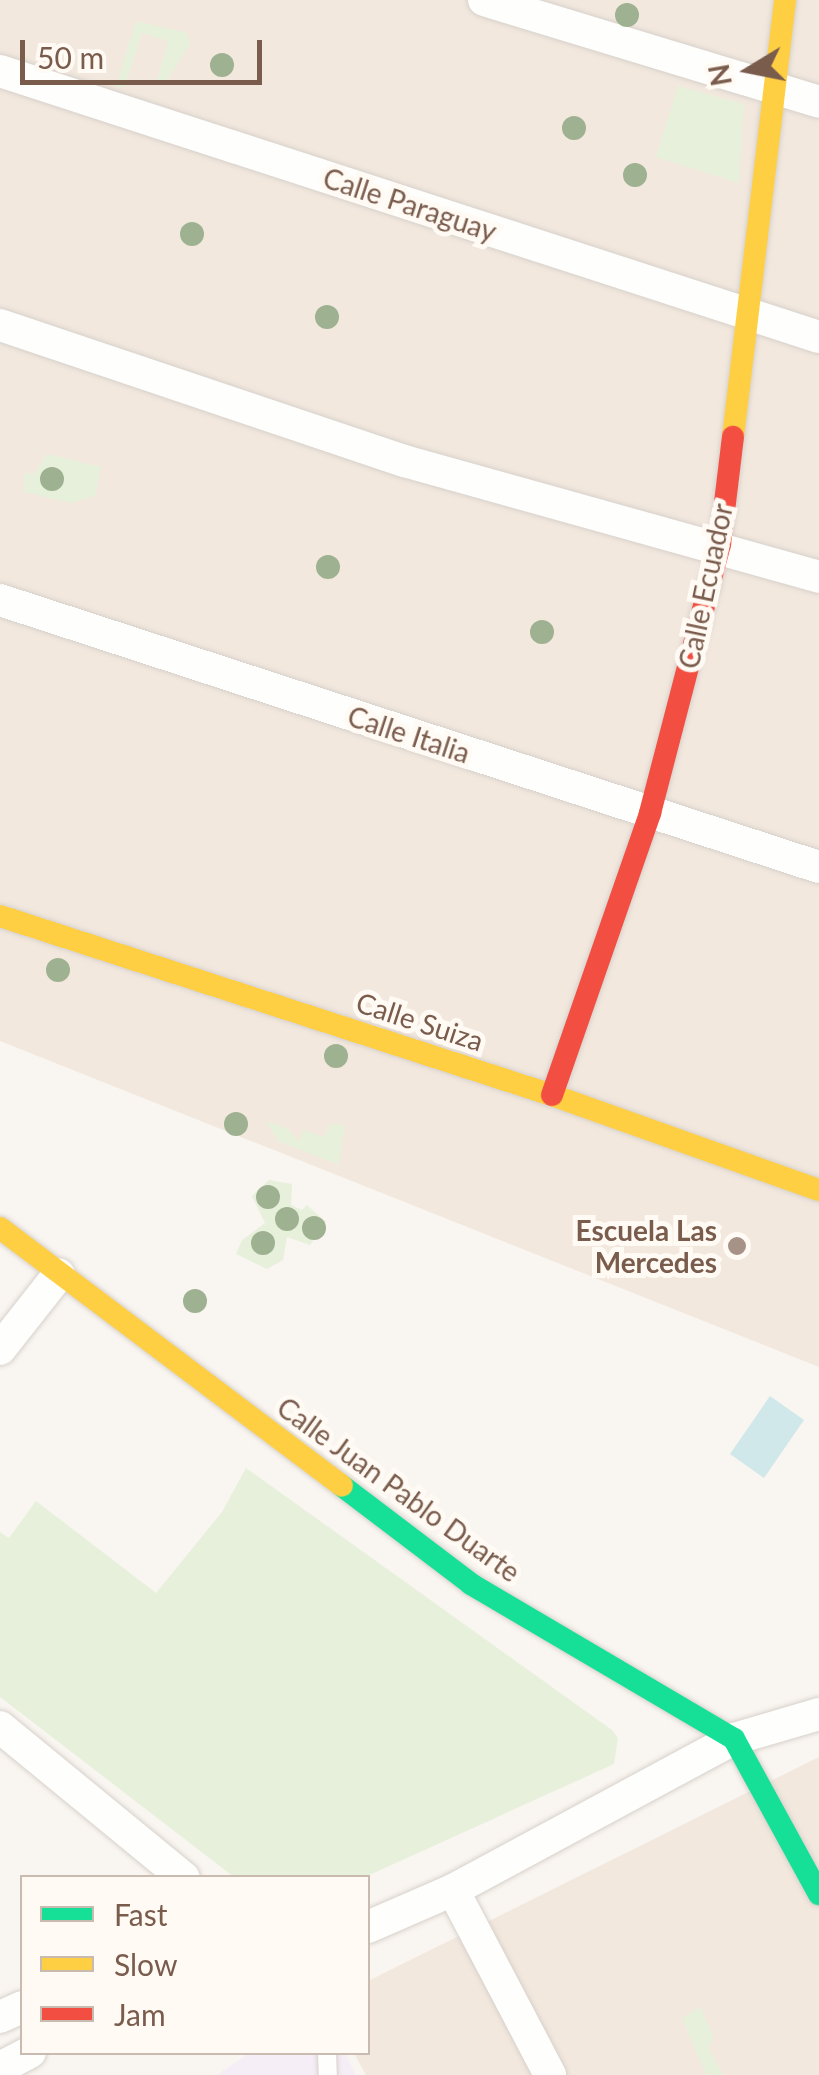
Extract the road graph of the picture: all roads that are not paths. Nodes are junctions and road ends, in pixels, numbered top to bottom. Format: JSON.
{"nodes":[{"id":1,"x":484,"y":0,"type":"edge"},
{"id":2,"x":785,"y":0,"type":"edge"},
{"id":3,"x":0,"y":71,"type":"edge"},
{"id":4,"x":772,"y":88,"type":"junction"},
{"id":5,"x":819,"y":102,"type":"edge"},
{"id":6,"x":745,"y":313,"type":"junction"},
{"id":7,"x":0,"y":324,"type":"edge"},
{"id":8,"x":819,"y":338,"type":"edge"},
{"id":9,"x":720,"y":544,"type":"junction"},
{"id":10,"x":819,"y":577,"type":"edge"},
{"id":11,"x":0,"y":600,"type":"edge"},
{"id":12,"x":650,"y":813,"type":"junction"},
{"id":13,"x":819,"y":867,"type":"edge"},
{"id":14,"x":0,"y":916,"type":"edge"},
{"id":15,"x":552,"y":1095,"type":"junction"},
{"id":16,"x":819,"y":1190,"type":"edge"},
{"id":17,"x":0,"y":1228,"type":"edge"},
{"id":18,"x":59,"y":1274,"type":"junction"},
{"id":19,"x":0,"y":1349,"type":"edge"},
{"id":20,"x":819,"y":1714,"type":"edge"},
{"id":21,"x":0,"y":1727,"type":"edge"},
{"id":22,"x":734,"y":1739,"type":"junction"},
{"id":23,"x":180,"y":1875,"type":"edge"},
{"id":24,"x":453,"y":1890,"type":"junction"},
{"id":25,"x":819,"y":1894,"type":"edge"},
{"id":26,"x":370,"y":1926,"type":"edge"},
{"id":27,"x":24,"y":2055,"type":"edge"},
{"id":28,"x":0,"y":2068,"type":"edge"},
{"id":29,"x":550,"y":2075,"type":"edge"}],
"edges":[{"from":1,"to":4,"type":"street"},
{"from":2,"to":4,"type":"street","name":"Calle Ecuador"},
{"from":3,"to":6,"type":"street","name":"Calle Paraguay"},
{"from":4,"to":5,"type":"street"},
{"from":4,"to":6,"type":"street","name":"Calle Ecuador"},
{"from":6,"to":8,"type":"street","name":"Calle Paraguay"},
{"from":6,"to":9,"type":"street","name":"Calle Ecuador"},
{"from":7,"to":9,"type":"street"},
{"from":9,"to":10,"type":"street"},
{"from":9,"to":12,"type":"street","name":"Calle Ecuador"},
{"from":11,"to":12,"type":"street","name":"Calle Italia"},
{"from":12,"to":13,"type":"street","name":"Calle Italia"},
{"from":12,"to":15,"type":"street","name":"Calle Ecuador"},
{"from":14,"to":15,"type":"street","name":"Calle Suiza"},
{"from":15,"to":16,"type":"street","name":"Calle Suiza"},
{"from":17,"to":18,"type":"street","name":"Calle Juan Pablo Duarte"},
{"from":18,"to":19,"type":"street"},
{"from":18,"to":22,"type":"street","name":"Calle Juan Pablo Duarte"},
{"from":20,"to":22,"type":"street"},
{"from":21,"to":23,"type":"street"},
{"from":22,"to":24,"type":"street"},
{"from":22,"to":25,"type":"street"},
{"from":24,"to":26,"type":"street"},
{"from":24,"to":29,"type":"street"},
{"from":27,"to":28,"type":"street"}]}
